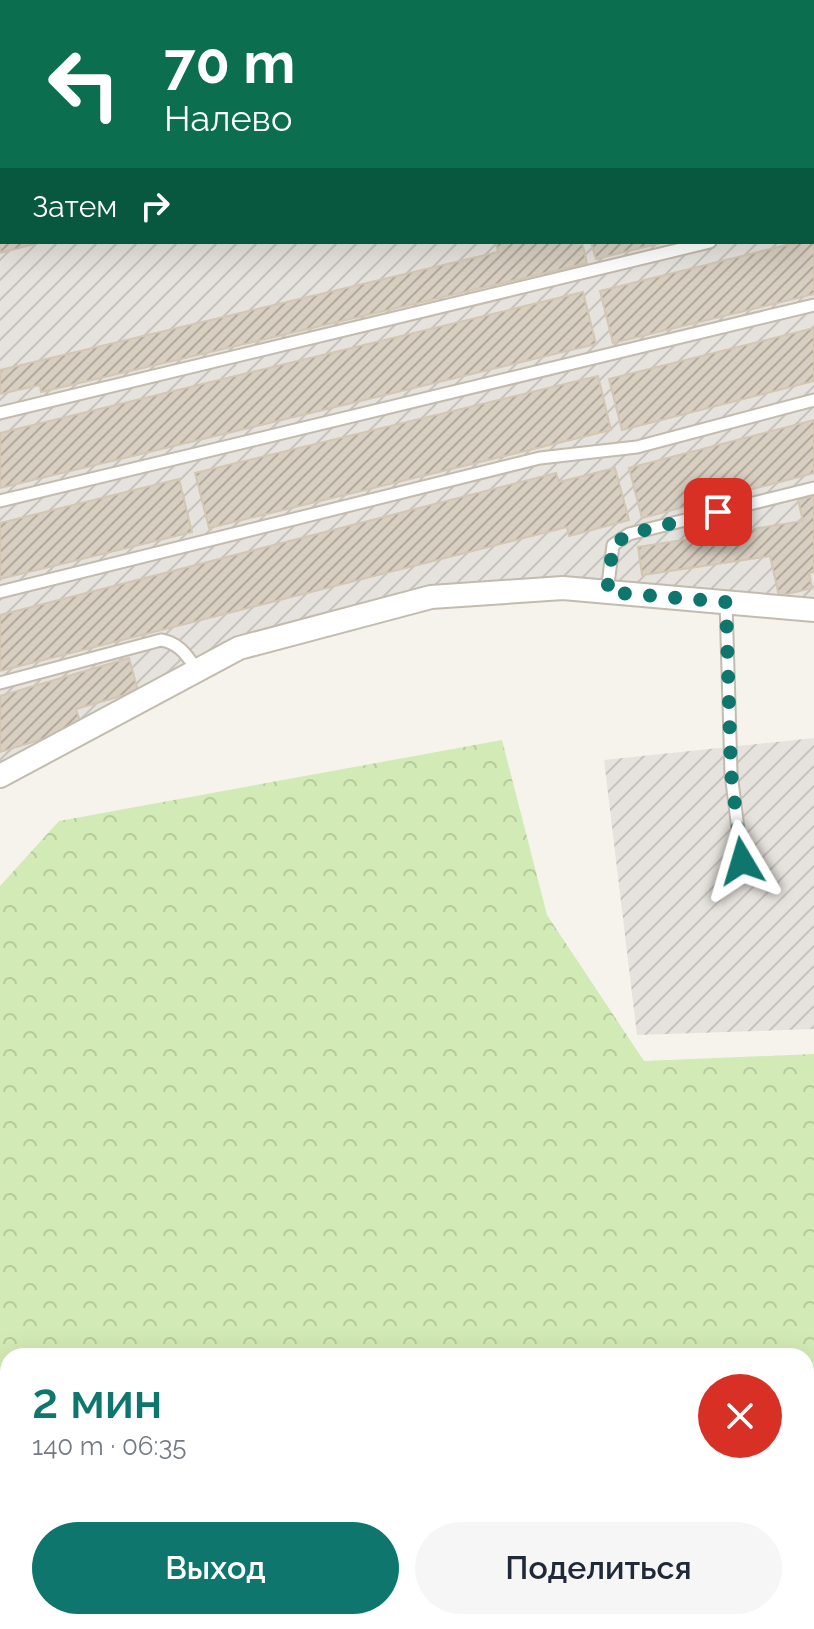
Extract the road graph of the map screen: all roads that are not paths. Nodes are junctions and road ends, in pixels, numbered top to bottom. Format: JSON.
{"nodes":[{"id":1,"x":702,"y":244,"type":"edge"},
{"id":2,"x":814,"y":305,"type":"edge"},
{"id":3,"x":814,"y":400,"type":"edge"},
{"id":4,"x":0,"y":413,"type":"edge"},
{"id":5,"x":814,"y":488,"type":"edge"},
{"id":6,"x":0,"y":501,"type":"edge"},
{"id":7,"x":0,"y":592,"type":"edge"},
{"id":8,"x":607,"y":592,"type":"junction"},
{"id":9,"x":726,"y":602,"type":"junction"},
{"id":10,"x":814,"y":610,"type":"edge"},
{"id":11,"x":198,"y":671,"type":"junction"},
{"id":12,"x":0,"y":683,"type":"edge"},
{"id":13,"x":0,"y":776,"type":"edge"},
{"id":14,"x":742,"y":861,"type":"dead end"}],
"edges":[{"from":1,"to":4,"type":"lane"},
{"from":2,"to":6,"type":"lane"},
{"from":3,"to":7,"type":"lane"},
{"from":5,"to":8,"type":"lane"},
{"from":8,"to":9,"type":"street"},
{"from":8,"to":11,"type":"street"},
{"from":9,"to":10,"type":"street"},
{"from":9,"to":14,"type":"lane"},
{"from":11,"to":12,"type":"lane"},
{"from":11,"to":13,"type":"street"}]}
